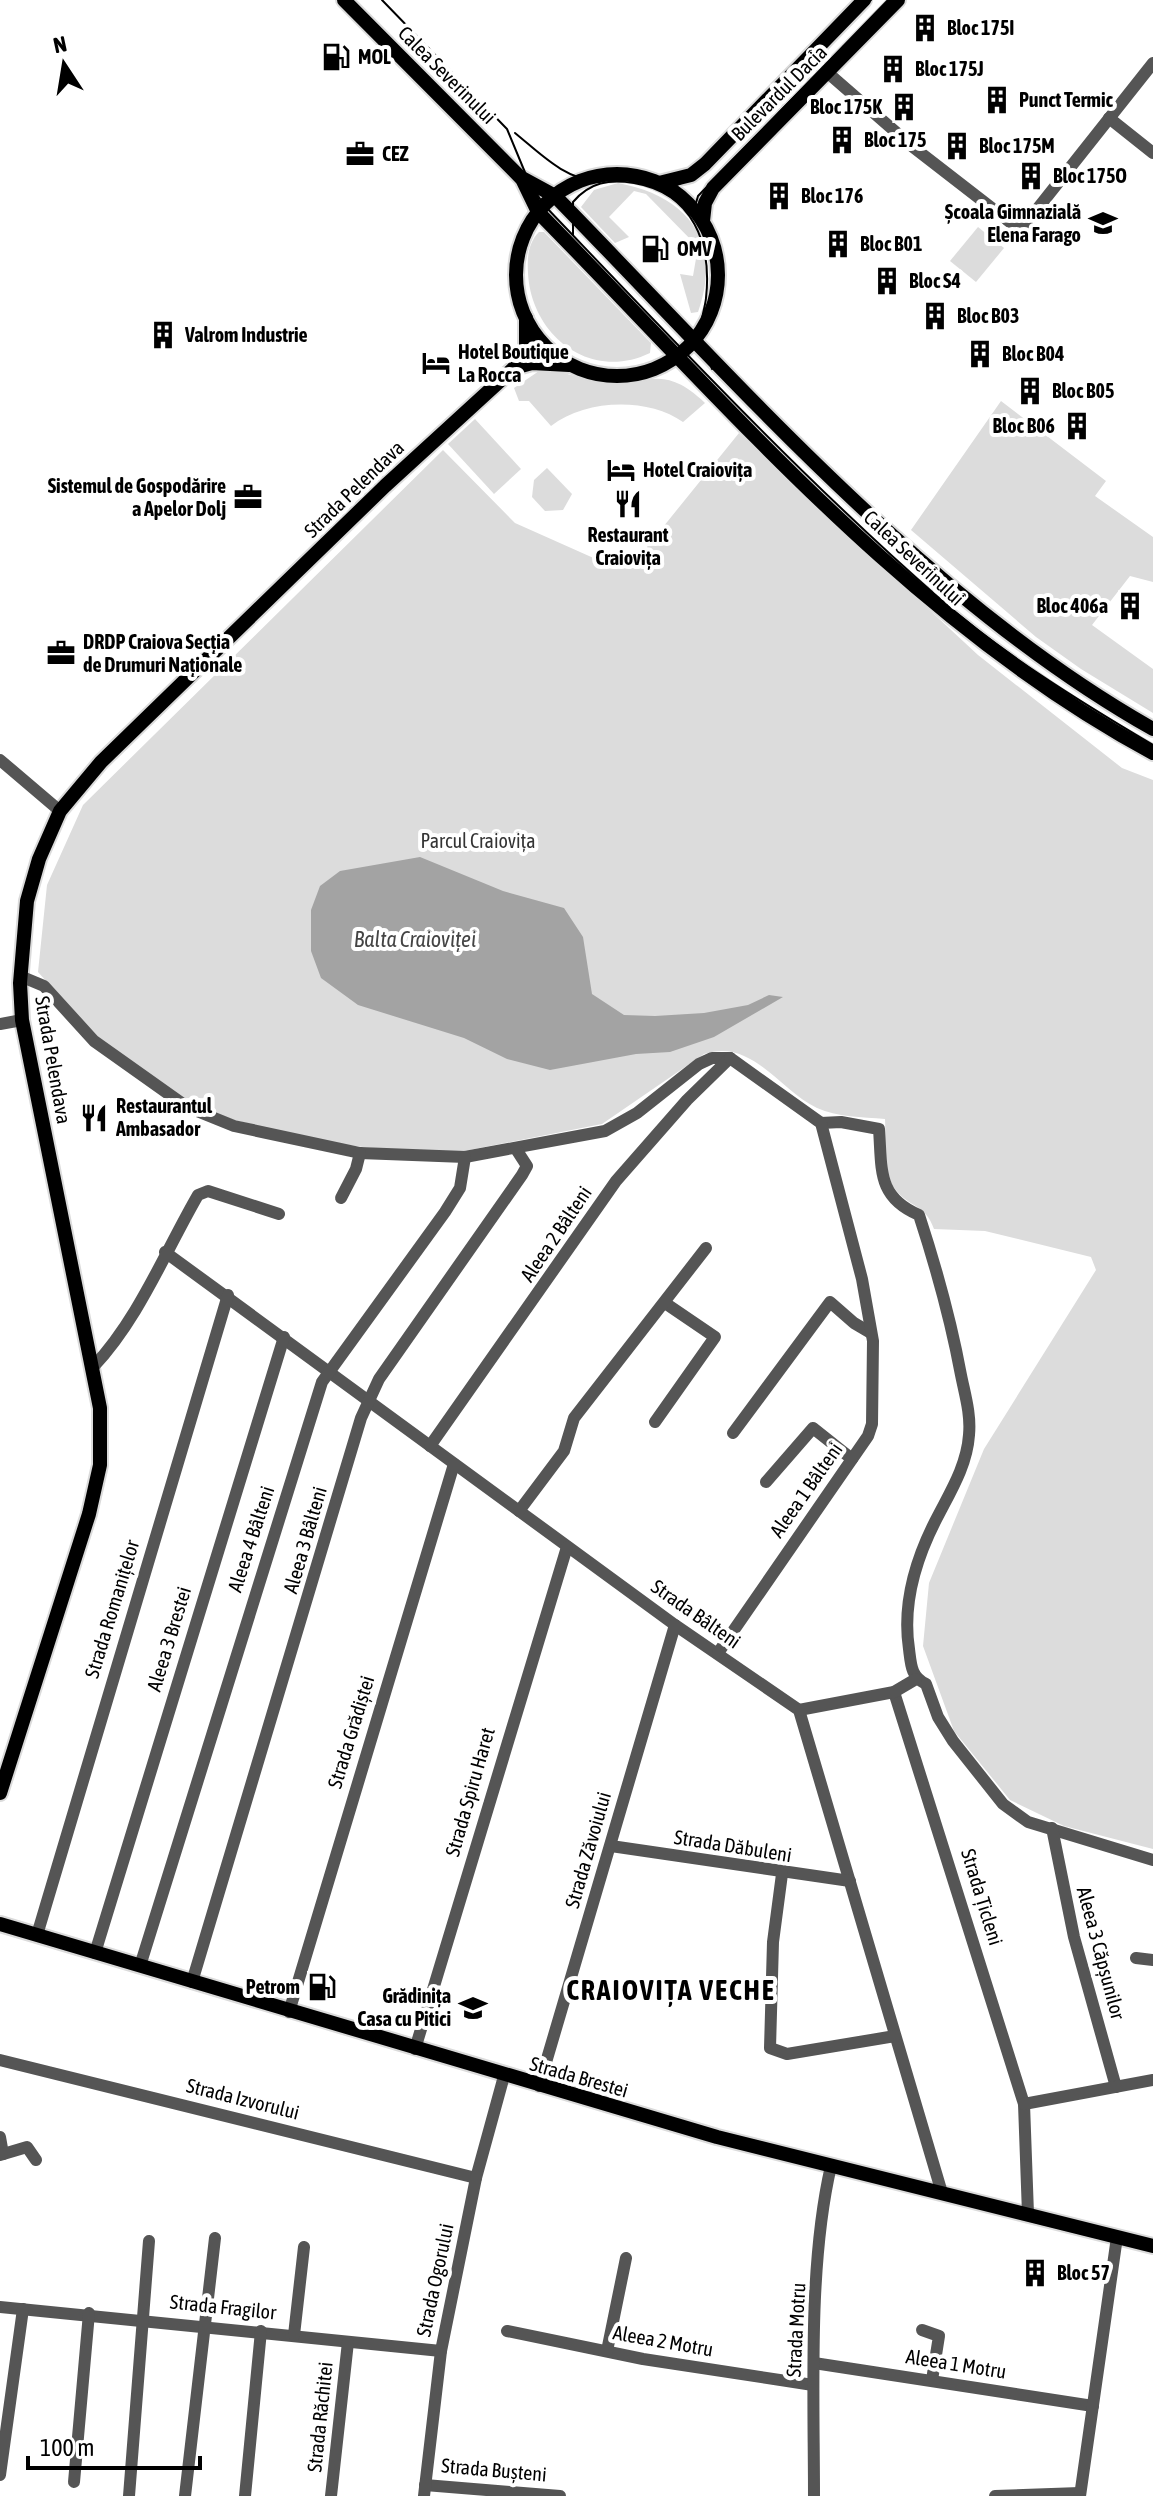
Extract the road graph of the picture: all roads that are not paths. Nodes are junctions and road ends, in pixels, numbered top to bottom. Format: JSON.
{"nodes":[{"id":1,"x":344,"y":0,"type":"edge"},
{"id":2,"x":864,"y":0,"type":"edge"},
{"id":3,"x":898,"y":0,"type":"edge"},
{"id":4,"x":1153,"y":63,"type":"edge"},
{"id":5,"x":828,"y":73,"type":"junction"},
{"id":6,"x":1109,"y":118,"type":"junction"},
{"id":7,"x":1153,"y":153,"type":"edge"},
{"id":8,"x":522,"y":179,"type":"junction"},
{"id":9,"x":659,"y":183,"type":"junction"},
{"id":10,"x":555,"y":196,"type":"junction"},
{"id":11,"x":538,"y":212,"type":"junction"},
{"id":12,"x":703,"y":221,"type":"junction"},
{"id":13,"x":526,"y":318,"type":"junction"},
{"id":14,"x":694,"y":340,"type":"junction"},
{"id":15,"x":677,"y":355,"type":"junction"},
{"id":16,"x":573,"y":365,"type":"junction"},
{"id":17,"x":514,"y":368,"type":"junction"},
{"id":18,"x":1153,"y":729,"type":"edge"},
{"id":19,"x":1153,"y":753,"type":"edge"},
{"id":20,"x":0,"y":760,"type":"edge"},
{"id":21,"x":60,"y":811,"type":"junction"},
{"id":22,"x":20,"y":976,"type":"junction"},
{"id":23,"x":22,"y":1020,"type":"junction"},
{"id":24,"x":0,"y":1024,"type":"edge"},
{"id":25,"x":730,"y":1058,"type":"junction"},
{"id":26,"x":821,"y":1123,"type":"junction"},
{"id":27,"x":516,"y":1149,"type":"junction"},
{"id":28,"x":360,"y":1153,"type":"junction"},
{"id":29,"x":465,"y":1157,"type":"junction"},
{"id":30,"x":341,"y":1198,"type":"dead end"},
{"id":31,"x":279,"y":1214,"type":"dead end"},
{"id":32,"x":706,"y":1248,"type":"dead end"},
{"id":33,"x":165,"y":1252,"type":"junction"},
{"id":34,"x":228,"y":1295,"type":"junction"},
{"id":35,"x":665,"y":1303,"type":"junction"},
{"id":36,"x":871,"y":1333,"type":"junction"},
{"id":37,"x":284,"y":1337,"type":"junction"},
{"id":38,"x":93,"y":1367,"type":"junction"},
{"id":39,"x":330,"y":1372,"type":"junction"},
{"id":40,"x":369,"y":1400,"type":"junction"},
{"id":41,"x":655,"y":1422,"type":"dead end"},
{"id":42,"x":733,"y":1433,"type":"dead end"},
{"id":43,"x":430,"y":1446,"type":"junction"},
{"id":44,"x":852,"y":1459,"type":"junction"},
{"id":45,"x":454,"y":1464,"type":"junction"},
{"id":46,"x":766,"y":1482,"type":"dead end"},
{"id":47,"x":519,"y":1511,"type":"junction"},
{"id":48,"x":567,"y":1547,"type":"junction"},
{"id":49,"x":675,"y":1625,"type":"junction"},
{"id":50,"x":718,"y":1653,"type":"junction"},
{"id":51,"x":916,"y":1679,"type":"junction"},
{"id":52,"x":894,"y":1692,"type":"junction"},
{"id":53,"x":799,"y":1710,"type":"junction"},
{"id":54,"x":0,"y":1793,"type":"edge"},
{"id":55,"x":1052,"y":1828,"type":"junction"},
{"id":56,"x":611,"y":1846,"type":"junction"},
{"id":57,"x":1153,"y":1860,"type":"edge"},
{"id":58,"x":782,"y":1874,"type":"junction"},
{"id":59,"x":850,"y":1881,"type":"junction"},
{"id":60,"x":0,"y":1924,"type":"edge"},
{"id":61,"x":37,"y":1935,"type":"junction"},
{"id":62,"x":95,"y":1953,"type":"junction"},
{"id":63,"x":1136,"y":1958,"type":"dead end"},
{"id":64,"x":1153,"y":1960,"type":"edge"},
{"id":65,"x":140,"y":1966,"type":"junction"},
{"id":66,"x":192,"y":1982,"type":"junction"},
{"id":67,"x":289,"y":2012,"type":"junction"},
{"id":68,"x":895,"y":2036,"type":"junction"},
{"id":69,"x":415,"y":2049,"type":"junction"},
{"id":70,"x":0,"y":2060,"type":"edge"},
{"id":71,"x":504,"y":2076,"type":"junction"},
{"id":72,"x":1153,"y":2080,"type":"edge"},
{"id":73,"x":539,"y":2086,"type":"junction"},
{"id":74,"x":1116,"y":2087,"type":"junction"},
{"id":75,"x":1024,"y":2104,"type":"junction"},
{"id":76,"x":0,"y":2137,"type":"edge"},
{"id":77,"x":2,"y":2155,"type":"edge"},
{"id":78,"x":36,"y":2160,"type":"dead end"},
{"id":79,"x":831,"y":2166,"type":"junction"},
{"id":80,"x":476,"y":2178,"type":"junction"},
{"id":81,"x":942,"y":2193,"type":"junction"},
{"id":82,"x":1028,"y":2214,"type":"junction"},
{"id":83,"x":1117,"y":2237,"type":"junction"},
{"id":84,"x":215,"y":2238,"type":"dead end"},
{"id":85,"x":149,"y":2241,"type":"dead end"},
{"id":86,"x":1153,"y":2246,"type":"edge"},
{"id":87,"x":304,"y":2247,"type":"dead end"},
{"id":88,"x":626,"y":2258,"type":"dead end"},
{"id":89,"x":0,"y":2307,"type":"edge"},
{"id":90,"x":23,"y":2309,"type":"junction"},
{"id":91,"x":89,"y":2313,"type":"junction"},
{"id":92,"x":144,"y":2319,"type":"junction"},
{"id":93,"x":204,"y":2325,"type":"junction"},
{"id":94,"x":922,"y":2330,"type":"dead end"},
{"id":95,"x":261,"y":2331,"type":"junction"},
{"id":96,"x":507,"y":2331,"type":"dead end"},
{"id":97,"x":294,"y":2335,"type":"junction"},
{"id":98,"x":348,"y":2342,"type":"junction"},
{"id":99,"x":441,"y":2351,"type":"junction"},
{"id":100,"x":607,"y":2351,"type":"junction"},
{"id":101,"x":814,"y":2363,"type":"junction"},
{"id":102,"x":932,"y":2380,"type":"junction"},
{"id":103,"x":813,"y":2385,"type":"junction"},
{"id":104,"x":1093,"y":2406,"type":"junction"},
{"id":105,"x":0,"y":2475,"type":"edge"},
{"id":106,"x":74,"y":2482,"type":"dead end"},
{"id":107,"x":425,"y":2490,"type":"edge"},
{"id":108,"x":1080,"y":2494,"type":"edge"},
{"id":109,"x":129,"y":2496,"type":"edge"},
{"id":110,"x":185,"y":2496,"type":"edge"},
{"id":111,"x":245,"y":2496,"type":"edge"},
{"id":112,"x":331,"y":2496,"type":"edge"},
{"id":113,"x":554,"y":2496,"type":"edge"},
{"id":114,"x":560,"y":2496,"type":"edge"},
{"id":115,"x":814,"y":2496,"type":"edge"},
{"id":116,"x":995,"y":2496,"type":"edge"}],
"edges":[{"from":1,"to":8,"type":"main road","name":"Calea Severinului"},
{"from":2,"to":9,"type":"main road","name":"Bulevardul Dacia"},
{"from":3,"to":5,"type":"main road","name":"Bulevardul Dacia"},
{"from":4,"to":6,"type":"street"},
{"from":5,"to":6,"type":"street"},
{"from":5,"to":12,"type":"main road","name":"Bulevardul Dacia"},
{"from":6,"to":7,"type":"street"},
{"from":8,"to":10,"type":"main road","name":"Calea Severinului"},
{"from":8,"to":11,"type":"main road","name":"Calea Severinului"},
{"from":9,"to":10,"type":"main road","name":"Bulevardul Dacia"},
{"from":9,"to":12,"type":"main road","name":"Bulevardul Dacia"},
{"from":10,"to":11,"type":"main road"},
{"from":10,"to":14,"type":"main road","name":"Calea Severinului"},
{"from":11,"to":13,"type":"main road","name":"Strada Pelendava"},
{"from":11,"to":15,"type":"main road","name":"Calea Severinului"},
{"from":12,"to":14,"type":"main road","name":"Bulevardul Dacia"},
{"from":13,"to":16,"type":"main road","name":"Strada Pelendava"},
{"from":13,"to":17,"type":"main road","name":"Strada Pelendava"},
{"from":14,"to":15,"type":"main road"},
{"from":14,"to":18,"type":"main road","name":"Calea Severinului"},
{"from":15,"to":16,"type":"main road","name":"Strada Pelendava"},
{"from":15,"to":19,"type":"main road","name":"Calea Severinului"},
{"from":16,"to":17,"type":"main road","name":"Strada Pelendava"},
{"from":17,"to":21,"type":"main road","name":"Strada Pelendava"},
{"from":20,"to":21,"type":"street"},
{"from":21,"to":22,"type":"main road","name":"Strada Pelendava"},
{"from":22,"to":23,"type":"main road","name":"Strada Pelendava"},
{"from":22,"to":28,"type":"street"},
{"from":23,"to":24,"type":"street"},
{"from":23,"to":38,"type":"main road","name":"Strada Pelendava"},
{"from":25,"to":26,"type":"street"},
{"from":25,"to":27,"type":"street"},
{"from":25,"to":43,"type":"street","name":"Aleea 2 Bâlteni"},
{"from":26,"to":36,"type":"street","name":"Aleea 1 Bâlteni"},
{"from":26,"to":51,"type":"street"},
{"from":27,"to":29,"type":"street"},
{"from":27,"to":40,"type":"street","name":"Aleea 3 Bâlteni"},
{"from":28,"to":29,"type":"street"},
{"from":28,"to":30,"type":"street"},
{"from":29,"to":39,"type":"street","name":"Aleea 4 Bâlteni"},
{"from":31,"to":33,"type":"street"},
{"from":32,"to":35,"type":"street"},
{"from":33,"to":34,"type":"street","name":"Strada Bâlteni"},
{"from":33,"to":38,"type":"street"},
{"from":34,"to":37,"type":"street","name":"Strada Bâlteni"},
{"from":34,"to":61,"type":"street","name":"Strada Romanițelor"},
{"from":35,"to":41,"type":"street"},
{"from":35,"to":47,"type":"street"},
{"from":36,"to":42,"type":"street"},
{"from":36,"to":44,"type":"street","name":"Aleea 1 Bâlteni"},
{"from":37,"to":39,"type":"street","name":"Strada Bâlteni"},
{"from":37,"to":62,"type":"street","name":"Aleea 3 Brestei"},
{"from":38,"to":54,"type":"main road","name":"Strada Pelendava"},
{"from":39,"to":40,"type":"street","name":"Strada Bâlteni"},
{"from":39,"to":65,"type":"street","name":"Aleea 4 Bâlteni"},
{"from":40,"to":43,"type":"street","name":"Strada Bâlteni"},
{"from":40,"to":66,"type":"street","name":"Aleea 3 Bâlteni"},
{"from":43,"to":45,"type":"street","name":"Strada Bâlteni"},
{"from":44,"to":46,"type":"street"},
{"from":44,"to":50,"type":"street","name":"Aleea 1 Bâlteni"},
{"from":45,"to":47,"type":"street","name":"Strada Bâlteni"},
{"from":45,"to":67,"type":"street","name":"Strada Grădiștei"},
{"from":47,"to":48,"type":"street","name":"Strada Bâlteni"},
{"from":48,"to":49,"type":"street","name":"Strada Bâlteni"},
{"from":48,"to":69,"type":"street","name":"Strada Spiru Haret"},
{"from":49,"to":50,"type":"street","name":"Strada Bâlteni"},
{"from":49,"to":56,"type":"street","name":"Strada Zăvoiului"},
{"from":50,"to":53,"type":"street","name":"Strada Bâlteni"},
{"from":51,"to":52,"type":"street"},
{"from":51,"to":55,"type":"street"},
{"from":52,"to":53,"type":"street"},
{"from":52,"to":75,"type":"street","name":"Strada Țicleni"},
{"from":53,"to":59,"type":"street"},
{"from":55,"to":57,"type":"street"},
{"from":55,"to":74,"type":"street","name":"Aleea 3 Căpșunilor"},
{"from":56,"to":58,"type":"street","name":"Strada Dăbuleni"},
{"from":56,"to":73,"type":"street","name":"Strada Zăvoiului"},
{"from":58,"to":59,"type":"street","name":"Strada Dăbuleni"},
{"from":58,"to":68,"type":"street"},
{"from":59,"to":68,"type":"street"},
{"from":60,"to":61,"type":"main road","name":"Strada Brestei"},
{"from":61,"to":62,"type":"main road","name":"Strada Brestei"},
{"from":62,"to":65,"type":"main road","name":"Strada Brestei"},
{"from":63,"to":64,"type":"street"},
{"from":65,"to":66,"type":"main road","name":"Strada Brestei"},
{"from":66,"to":67,"type":"main road","name":"Strada Brestei"},
{"from":67,"to":69,"type":"main road","name":"Strada Brestei"},
{"from":68,"to":81,"type":"street"},
{"from":69,"to":71,"type":"main road","name":"Strada Brestei"},
{"from":70,"to":80,"type":"street","name":"Strada Izvorului"},
{"from":71,"to":73,"type":"main road","name":"Strada Brestei"},
{"from":71,"to":80,"type":"street","name":"Strada Ogorului"},
{"from":72,"to":74,"type":"street"},
{"from":73,"to":79,"type":"main road","name":"Strada Brestei"},
{"from":74,"to":75,"type":"street"},
{"from":75,"to":82,"type":"street","name":"Strada Țicleni"},
{"from":76,"to":77,"type":"street"},
{"from":77,"to":78,"type":"street"},
{"from":79,"to":81,"type":"main road","name":"Strada Brestei"},
{"from":79,"to":101,"type":"street","name":"Strada Motru"},
{"from":80,"to":99,"type":"street","name":"Strada Ogorului"},
{"from":81,"to":82,"type":"main road","name":"Strada Brestei"},
{"from":82,"to":83,"type":"main road","name":"Strada Brestei"},
{"from":83,"to":86,"type":"main road","name":"Strada Brestei"},
{"from":83,"to":104,"type":"street"},
{"from":84,"to":93,"type":"street"},
{"from":85,"to":92,"type":"street"},
{"from":87,"to":97,"type":"street"},
{"from":88,"to":100,"type":"street"},
{"from":89,"to":90,"type":"street","name":"Strada Fragilor"},
{"from":90,"to":91,"type":"street","name":"Strada Fragilor"},
{"from":90,"to":105,"type":"street"},
{"from":91,"to":92,"type":"street","name":"Strada Fragilor"},
{"from":91,"to":106,"type":"street"},
{"from":92,"to":93,"type":"street","name":"Strada Fragilor"},
{"from":92,"to":109,"type":"street"},
{"from":93,"to":95,"type":"street","name":"Strada Fragilor"},
{"from":93,"to":110,"type":"street"},
{"from":94,"to":102,"type":"street"},
{"from":95,"to":97,"type":"street","name":"Strada Fragilor"},
{"from":95,"to":111,"type":"street"},
{"from":96,"to":100,"type":"street","name":"Aleea 2 Motru"},
{"from":97,"to":98,"type":"street","name":"Strada Fragilor"},
{"from":98,"to":99,"type":"street","name":"Strada Fragilor"},
{"from":98,"to":112,"type":"street","name":"Strada Răchitei"},
{"from":99,"to":107,"type":"street","name":"Strada Ogorului"},
{"from":100,"to":103,"type":"street","name":"Aleea 2 Motru"},
{"from":101,"to":102,"type":"street","name":"Aleea 1 Motru"},
{"from":101,"to":103,"type":"street","name":"Strada Motru"},
{"from":102,"to":104,"type":"street","name":"Aleea 1 Motru"},
{"from":103,"to":115,"type":"street","name":"Strada Motru"},
{"from":104,"to":108,"type":"street"},
{"from":107,"to":113,"type":"street","name":"Strada Bușteni"},
{"from":108,"to":116,"type":"street"},
{"from":113,"to":114,"type":"street","name":"Strada Bușteni"}]}
